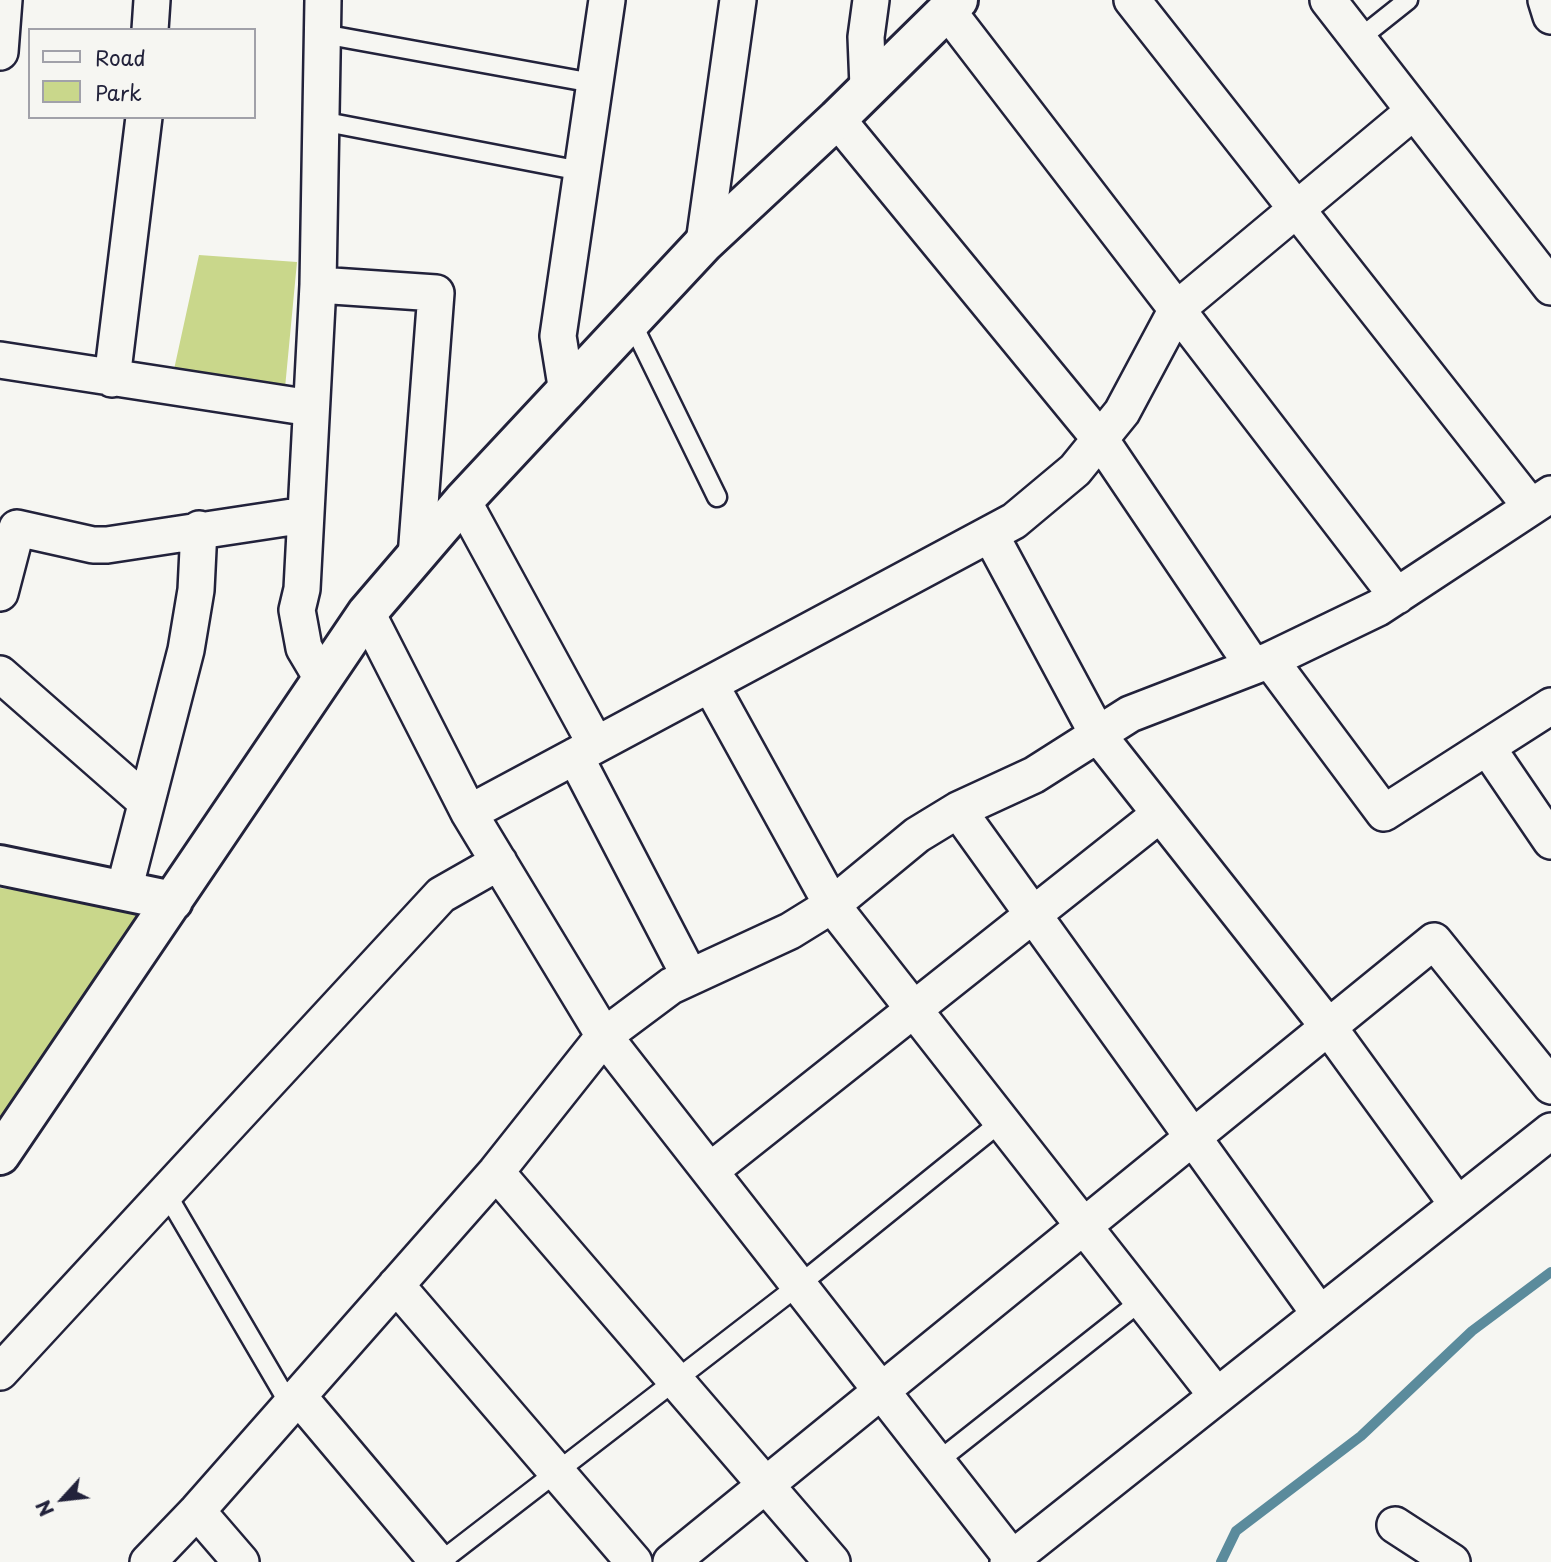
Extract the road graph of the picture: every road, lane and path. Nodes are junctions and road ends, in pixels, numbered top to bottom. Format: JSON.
{"nodes":[{"id":1,"x":4,"y":0,"type":"edge"},
{"id":2,"x":152,"y":0,"type":"edge"},
{"id":3,"x":607,"y":0,"type":"edge"},
{"id":4,"x":738,"y":0,"type":"edge"},
{"id":5,"x":870,"y":0,"type":"edge"},
{"id":6,"x":1132,"y":0,"type":"edge"},
{"id":7,"x":1328,"y":0,"type":"edge"},
{"id":8,"x":1408,"y":0,"type":"edge"},
{"id":9,"x":1546,"y":0,"type":"edge"},
{"id":10,"x":952,"y":5,"type":"edge"},
{"id":11,"x":1551,"y":16,"type":"edge"},
{"id":12,"x":323,"y":17,"type":"edge"},
{"id":13,"x":150,"y":28,"type":"edge"},
{"id":14,"x":1359,"y":39,"type":"junction"},
{"id":15,"x":0,"y":52,"type":"edge"},
{"id":16,"x":593,"y":83,"type":"junction"},
{"id":17,"x":868,"y":87,"type":"junction"},
{"id":18,"x":1414,"y":111,"type":"junction"},
{"id":19,"x":144,"y":119,"type":"edge"},
{"id":20,"x":837,"y":119,"type":"junction"},
{"id":21,"x":321,"y":121,"type":"junction"},
{"id":22,"x":581,"y":171,"type":"junction"},
{"id":23,"x":1298,"y":208,"type":"junction"},
{"id":24,"x":704,"y":243,"type":"junction"},
{"id":25,"x":318,"y":285,"type":"junction"},
{"id":26,"x":1551,"y":287,"type":"edge"},
{"id":27,"x":1177,"y":309,"type":"junction"},
{"id":28,"x":631,"y":321,"type":"junction"},
{"id":29,"x":0,"y":359,"type":"edge"},
{"id":30,"x":112,"y":379,"type":"junction"},
{"id":31,"x":567,"y":392,"type":"junction"},
{"id":32,"x":311,"y":408,"type":"junction"},
{"id":33,"x":1100,"y":439,"type":"junction"},
{"id":34,"x":717,"y":497,"type":"dead end"},
{"id":35,"x":1541,"y":500,"type":"edge"},
{"id":36,"x":463,"y":501,"type":"junction"},
{"id":37,"x":305,"y":515,"type":"junction"},
{"id":38,"x":199,"y":529,"type":"junction"},
{"id":39,"x":990,"y":534,"type":"junction"},
{"id":40,"x":416,"y":558,"type":"junction"},
{"id":41,"x":0,"y":593,"type":"edge"},
{"id":42,"x":1397,"y":596,"type":"junction"},
{"id":43,"x":367,"y":613,"type":"junction"},
{"id":44,"x":1262,"y":663,"type":"junction"},
{"id":45,"x":0,"y":674,"type":"edge"},
{"id":46,"x":323,"y":680,"type":"junction"},
{"id":47,"x":709,"y":684,"type":"junction"},
{"id":48,"x":1551,"y":706,"type":"edge"},
{"id":49,"x":1098,"y":735,"type":"junction"},
{"id":50,"x":1487,"y":747,"type":"junction"},
{"id":51,"x":585,"y":750,"type":"junction"},
{"id":52,"x":146,"y":802,"type":"junction"},
{"id":53,"x":958,"y":810,"type":"junction"},
{"id":54,"x":469,"y":813,"type":"junction"},
{"id":55,"x":1160,"y":814,"type":"junction"},
{"id":56,"x":1551,"y":841,"type":"edge"},
{"id":57,"x":499,"y":862,"type":"junction"},
{"id":58,"x":0,"y":865,"type":"edge"},
{"id":59,"x":124,"y":890,"type":"junction"},
{"id":60,"x":173,"y":901,"type":"junction"},
{"id":61,"x":832,"y":905,"type":"junction"},
{"id":62,"x":1032,"y":915,"type":"junction"},
{"id":63,"x":690,"y":977,"type":"junction"},
{"id":64,"x":914,"y":1009,"type":"junction"},
{"id":65,"x":1327,"y":1025,"type":"junction"},
{"id":66,"x":604,"y":1036,"type":"junction"},
{"id":67,"x":1551,"y":1086,"type":"edge"},
{"id":68,"x":1002,"y":1121,"type":"junction"},
{"id":69,"x":1551,"y":1131,"type":"edge"},
{"id":70,"x":1192,"y":1137,"type":"junction"},
{"id":71,"x":0,"y":1155,"type":"edge"},
{"id":72,"x":710,"y":1171,"type":"junction"},
{"id":73,"x":496,"y":1172,"type":"junction"},
{"id":74,"x":166,"y":1193,"type":"junction"},
{"id":75,"x":1457,"y":1204,"type":"junction"},
{"id":76,"x":1084,"y":1226,"type":"junction"},
{"id":77,"x":396,"y":1285,"type":"junction"},
{"id":78,"x":799,"y":1285,"type":"junction"},
{"id":79,"x":1142,"y":1300,"type":"junction"},
{"id":80,"x":1319,"y":1313,"type":"junction"},
{"id":81,"x":0,"y":1372,"type":"edge"},
{"id":82,"x":675,"y":1380,"type":"junction"},
{"id":83,"x":883,"y":1393,"type":"junction"},
{"id":84,"x":1217,"y":1396,"type":"junction"},
{"id":85,"x":294,"y":1400,"type":"junction"},
{"id":86,"x":937,"y":1462,"type":"junction"},
{"id":87,"x":555,"y":1471,"type":"junction"},
{"id":88,"x":766,"y":1486,"type":"junction"},
{"id":89,"x":197,"y":1511,"type":"junction"},
{"id":90,"x":1395,"y":1525,"type":"dead end"},
{"id":91,"x":1010,"y":1560,"type":"edge"},
{"id":92,"x":148,"y":1562,"type":"edge"},
{"id":93,"x":241,"y":1562,"type":"edge"},
{"id":94,"x":439,"y":1562,"type":"edge"},
{"id":95,"x":634,"y":1562,"type":"edge"},
{"id":96,"x":671,"y":1562,"type":"edge"},
{"id":97,"x":832,"y":1562,"type":"edge"},
{"id":98,"x":1452,"y":1562,"type":"edge"}],
"edges":[{"from":1,"to":15,"type":"street"},
{"from":2,"to":13,"type":"street"},
{"from":3,"to":16,"type":"street"},
{"from":4,"to":24,"type":"street"},
{"from":5,"to":17,"type":"street"},
{"from":6,"to":23,"type":"street"},
{"from":7,"to":14,"type":"street"},
{"from":8,"to":14,"type":"lane"},
{"from":9,"to":11,"type":"street"},
{"from":10,"to":17,"type":"street"},
{"from":10,"to":27,"type":"street"},
{"from":12,"to":16,"type":"lane"},
{"from":12,"to":21,"type":"street"},
{"from":14,"to":18,"type":"street"},
{"from":16,"to":22,"type":"street"},
{"from":17,"to":20,"type":"street"},
{"from":18,"to":23,"type":"street"},
{"from":18,"to":26,"type":"street"},
{"from":19,"to":30,"type":"street"},
{"from":20,"to":24,"type":"street"},
{"from":20,"to":33,"type":"street"},
{"from":21,"to":22,"type":"lane"},
{"from":21,"to":25,"type":"street"},
{"from":22,"to":31,"type":"street"},
{"from":23,"to":27,"type":"street"},
{"from":23,"to":35,"type":"street"},
{"from":24,"to":28,"type":"street"},
{"from":25,"to":32,"type":"street"},
{"from":25,"to":40,"type":"street"},
{"from":27,"to":33,"type":"street"},
{"from":27,"to":42,"type":"street"},
{"from":28,"to":31,"type":"street"},
{"from":28,"to":34,"type":"lane"},
{"from":29,"to":30,"type":"street"},
{"from":30,"to":32,"type":"street"},
{"from":31,"to":36,"type":"street"},
{"from":32,"to":37,"type":"street"},
{"from":33,"to":39,"type":"street"},
{"from":33,"to":44,"type":"street"},
{"from":35,"to":42,"type":"street"},
{"from":36,"to":40,"type":"street"},
{"from":36,"to":51,"type":"street"},
{"from":37,"to":38,"type":"street"},
{"from":37,"to":46,"type":"street"},
{"from":38,"to":41,"type":"street"},
{"from":38,"to":52,"type":"street"},
{"from":39,"to":47,"type":"street"},
{"from":39,"to":49,"type":"street"},
{"from":40,"to":43,"type":"street"},
{"from":42,"to":44,"type":"street"},
{"from":43,"to":46,"type":"street"},
{"from":43,"to":54,"type":"street"},
{"from":44,"to":49,"type":"street"},
{"from":44,"to":50,"type":"street"},
{"from":45,"to":52,"type":"street"},
{"from":46,"to":60,"type":"street"},
{"from":47,"to":51,"type":"street"},
{"from":47,"to":61,"type":"street"},
{"from":48,"to":50,"type":"street"},
{"from":49,"to":53,"type":"street"},
{"from":49,"to":55,"type":"street"},
{"from":50,"to":56,"type":"street"},
{"from":51,"to":54,"type":"street"},
{"from":51,"to":63,"type":"street"},
{"from":52,"to":59,"type":"street"},
{"from":53,"to":61,"type":"street"},
{"from":53,"to":62,"type":"street"},
{"from":54,"to":57,"type":"street"},
{"from":55,"to":62,"type":"street"},
{"from":55,"to":65,"type":"street"},
{"from":57,"to":66,"type":"street"},
{"from":57,"to":74,"type":"street"},
{"from":58,"to":59,"type":"street"},
{"from":59,"to":60,"type":"street"},
{"from":60,"to":71,"type":"street"},
{"from":61,"to":63,"type":"street"},
{"from":61,"to":64,"type":"street"},
{"from":62,"to":64,"type":"street"},
{"from":62,"to":70,"type":"street"},
{"from":63,"to":66,"type":"street"},
{"from":64,"to":68,"type":"street"},
{"from":64,"to":72,"type":"street"},
{"from":65,"to":67,"type":"street"},
{"from":65,"to":70,"type":"street"},
{"from":65,"to":75,"type":"street"},
{"from":66,"to":72,"type":"street"},
{"from":66,"to":73,"type":"street"},
{"from":68,"to":76,"type":"street"},
{"from":68,"to":78,"type":"lane"},
{"from":69,"to":75,"type":"street"},
{"from":70,"to":76,"type":"street"},
{"from":70,"to":80,"type":"street"},
{"from":72,"to":78,"type":"street"},
{"from":73,"to":77,"type":"street"},
{"from":73,"to":82,"type":"street"},
{"from":74,"to":81,"type":"street"},
{"from":74,"to":85,"type":"lane"},
{"from":75,"to":80,"type":"street"},
{"from":76,"to":79,"type":"street"},
{"from":76,"to":83,"type":"street"},
{"from":77,"to":85,"type":"street"},
{"from":77,"to":87,"type":"street"},
{"from":78,"to":82,"type":"lane"},
{"from":78,"to":83,"type":"street"},
{"from":79,"to":84,"type":"street"},
{"from":79,"to":86,"type":"lane"},
{"from":80,"to":84,"type":"street"},
{"from":82,"to":87,"type":"lane"},
{"from":82,"to":88,"type":"street"},
{"from":83,"to":86,"type":"street"},
{"from":83,"to":88,"type":"street"},
{"from":84,"to":91,"type":"street"},
{"from":85,"to":89,"type":"street"},
{"from":85,"to":94,"type":"street"},
{"from":86,"to":91,"type":"street"},
{"from":87,"to":94,"type":"lane"},
{"from":87,"to":95,"type":"street"},
{"from":88,"to":96,"type":"street"},
{"from":88,"to":97,"type":"street"},
{"from":89,"to":92,"type":"street"},
{"from":89,"to":93,"type":"street"},
{"from":90,"to":98,"type":"street"}]}
